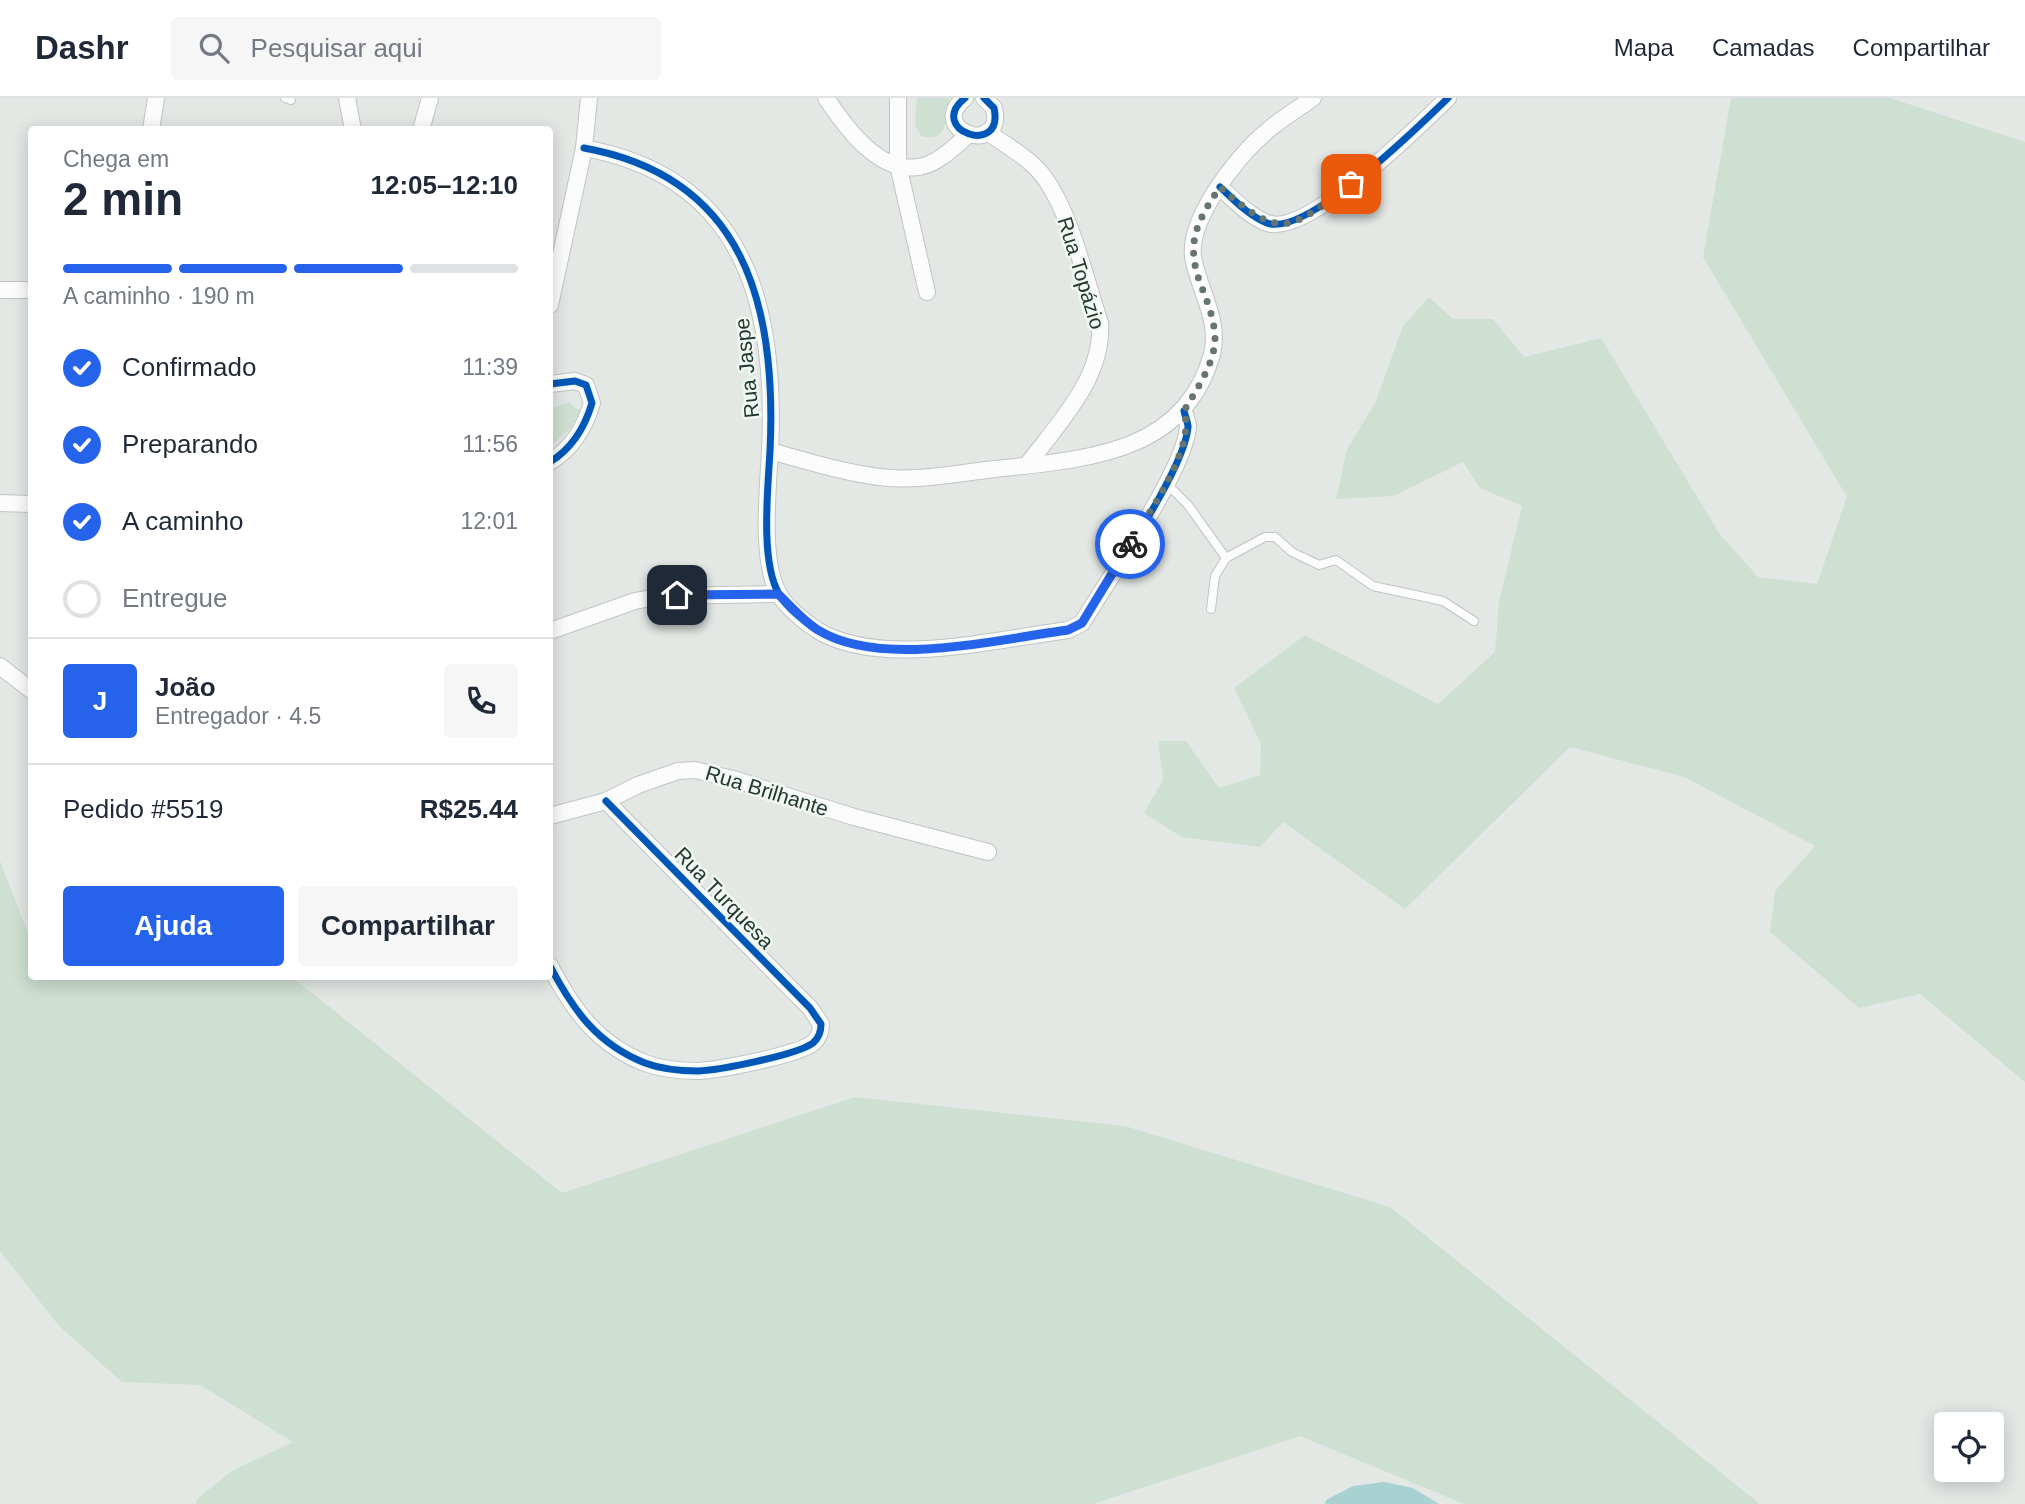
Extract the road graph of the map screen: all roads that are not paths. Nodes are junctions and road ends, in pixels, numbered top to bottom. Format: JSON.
{"nodes":[{"id":1,"x":156,"y":98,"type":"edge"},
{"id":2,"x":347,"y":98,"type":"edge"},
{"id":3,"x":430,"y":98,"type":"edge"},
{"id":4,"x":589,"y":98,"type":"edge"},
{"id":5,"x":826,"y":98,"type":"edge"},
{"id":6,"x":898,"y":98,"type":"edge"},
{"id":7,"x":965,"y":98,"type":"edge"},
{"id":8,"x":985,"y":98,"type":"edge"},
{"id":9,"x":1313,"y":98,"type":"edge"},
{"id":10,"x":1448,"y":98,"type":"edge"},
{"id":11,"x":151,"y":126,"type":"edge"},
{"id":12,"x":352,"y":126,"type":"edge"},
{"id":13,"x":422,"y":126,"type":"edge"},
{"id":14,"x":987,"y":132,"type":"junction"},
{"id":15,"x":968,"y":135,"type":"junction"},
{"id":16,"x":584,"y":148,"type":"junction"},
{"id":17,"x":898,"y":165,"type":"junction"},
{"id":18,"x":1220,"y":187,"type":"junction"},
{"id":19,"x":0,"y":290,"type":"edge"},
{"id":20,"x":28,"y":290,"type":"edge"},
{"id":21,"x":553,"y":290,"type":"edge"},
{"id":22,"x":927,"y":292,"type":"dead end"},
{"id":23,"x":553,"y":384,"type":"edge"},
{"id":24,"x":1184,"y":411,"type":"junction"},
{"id":25,"x":770,"y":451,"type":"junction"},
{"id":26,"x":553,"y":458,"type":"edge"},
{"id":27,"x":1027,"y":465,"type":"junction"},
{"id":28,"x":1166,"y":483,"type":"junction"},
{"id":29,"x":0,"y":503,"type":"edge"},
{"id":30,"x":28,"y":504,"type":"edge"},
{"id":31,"x":1226,"y":558,"type":"junction"},
{"id":32,"x":778,"y":594,"type":"junction"},
{"id":33,"x":1211,"y":610,"type":"dead end"},
{"id":34,"x":1474,"y":621,"type":"dead end"},
{"id":35,"x":553,"y":630,"type":"edge"},
{"id":36,"x":0,"y":666,"type":"edge"},
{"id":37,"x":28,"y":688,"type":"edge"},
{"id":38,"x":606,"y":801,"type":"junction"},
{"id":39,"x":553,"y":815,"type":"edge"},
{"id":40,"x":988,"y":852,"type":"dead end"},
{"id":41,"x":553,"y":972,"type":"edge"}],
"edges":[{"from":1,"to":11,"type":"street"},
{"from":2,"to":12,"type":"street"},
{"from":3,"to":13,"type":"street"},
{"from":4,"to":16,"type":"street"},
{"from":5,"to":17,"type":"street"},
{"from":6,"to":17,"type":"street"},
{"from":7,"to":15,"type":"street"},
{"from":8,"to":14,"type":"street"},
{"from":9,"to":18,"type":"street"},
{"from":10,"to":18,"type":"street"},
{"from":14,"to":15,"type":"street"},
{"from":14,"to":27,"type":"street","name":"Rua Topázio"},
{"from":15,"to":17,"type":"street"},
{"from":16,"to":21,"type":"street"},
{"from":16,"to":25,"type":"street","name":"Rua Jaspe"},
{"from":17,"to":22,"type":"street"},
{"from":18,"to":24,"type":"street"},
{"from":19,"to":20,"type":"street"},
{"from":23,"to":26,"type":"street"},
{"from":24,"to":27,"type":"street"},
{"from":24,"to":28,"type":"street"},
{"from":25,"to":27,"type":"street"},
{"from":25,"to":32,"type":"street","name":"Rua Jaspe"},
{"from":28,"to":31,"type":"lane"},
{"from":28,"to":32,"type":"street"},
{"from":29,"to":30,"type":"street"},
{"from":31,"to":33,"type":"lane"},
{"from":31,"to":34,"type":"lane"},
{"from":32,"to":35,"type":"street"},
{"from":36,"to":37,"type":"street"},
{"from":38,"to":39,"type":"street","name":"Rua Brilhante"},
{"from":38,"to":40,"type":"street","name":"Rua Brilhante"},
{"from":38,"to":41,"type":"street","name":"Rua Turquesa"}]}
